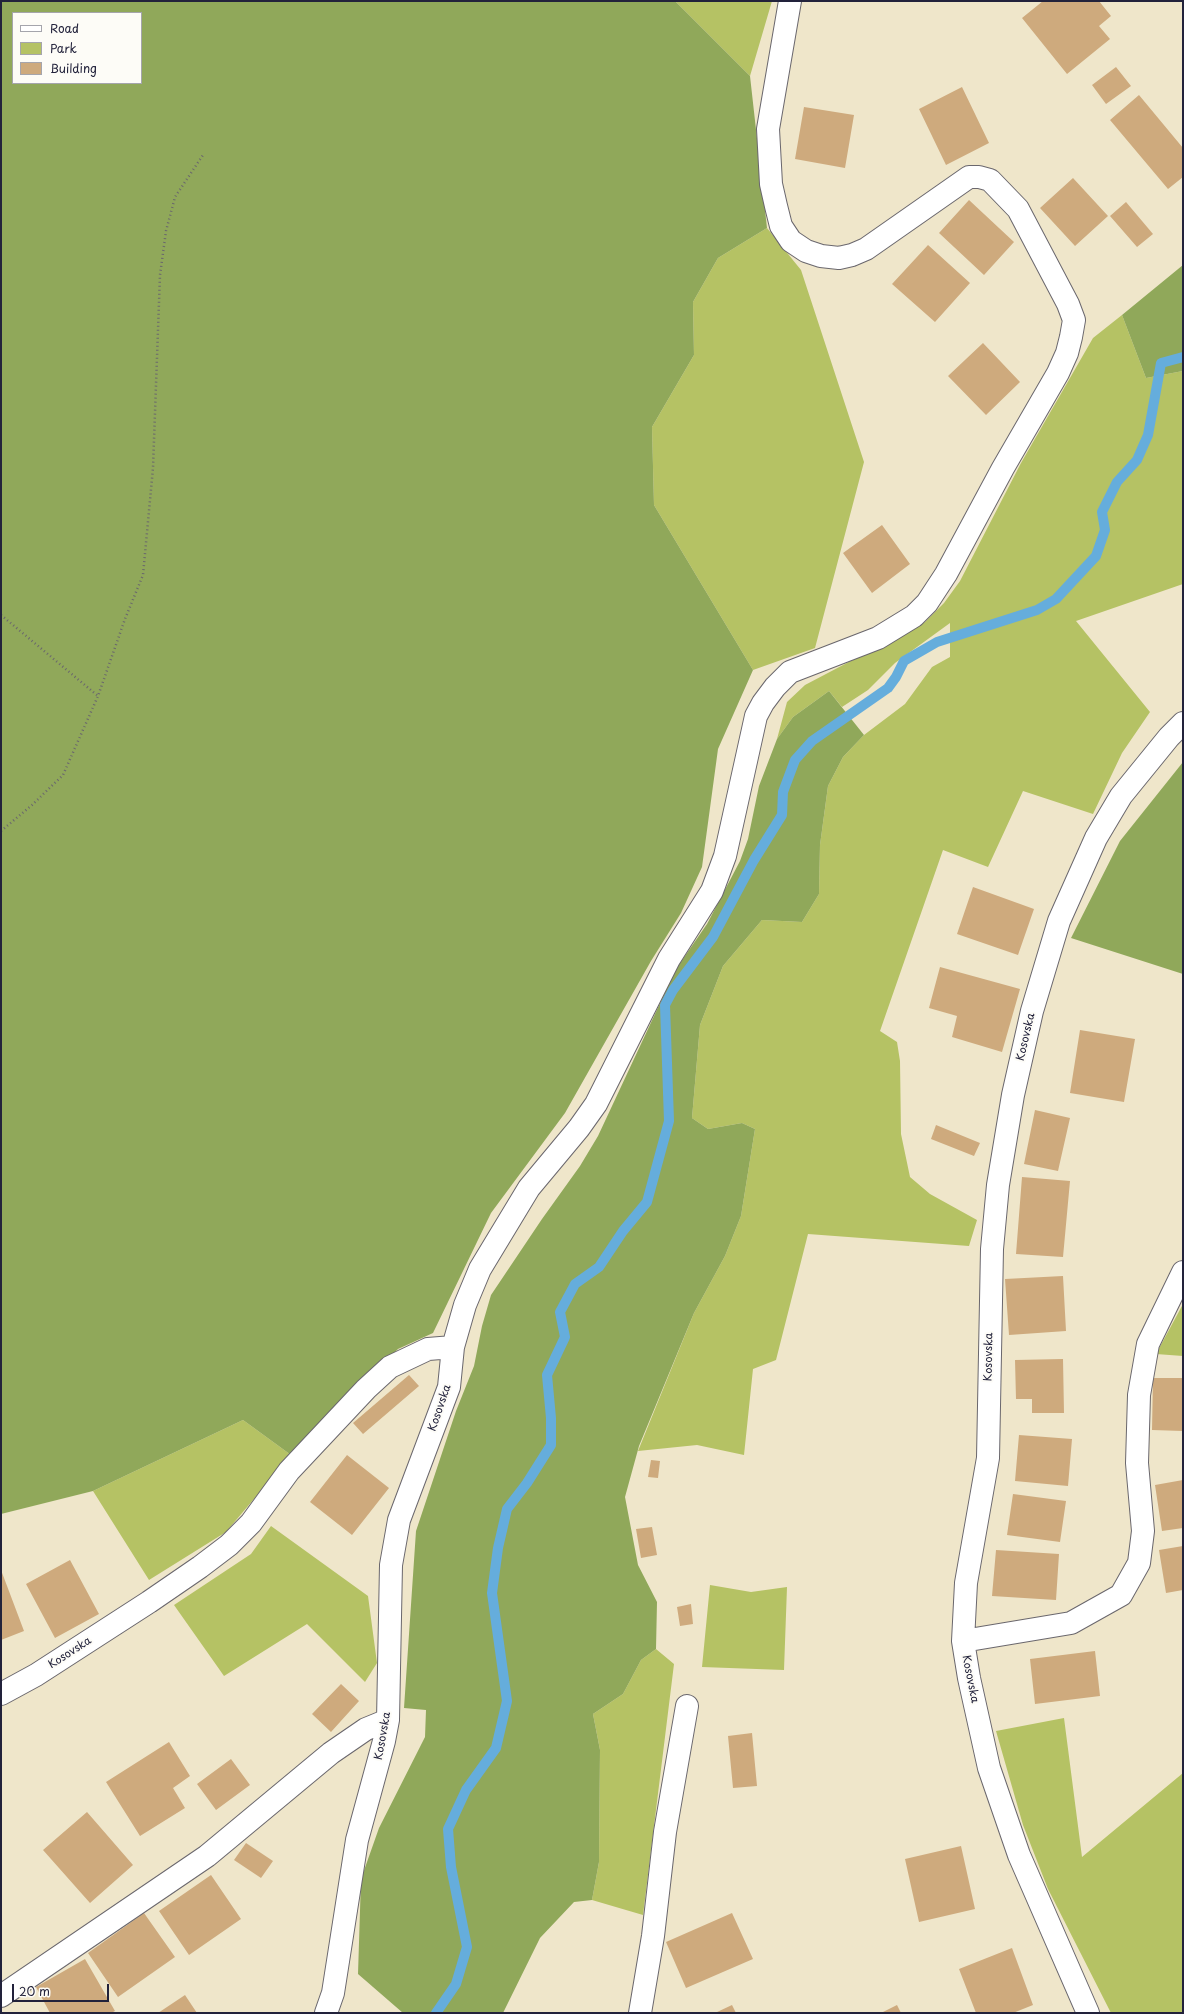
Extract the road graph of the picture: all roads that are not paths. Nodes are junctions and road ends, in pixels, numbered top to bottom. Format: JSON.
{"nodes":[{"id":1,"x":790,"y":1,"type":"edge"},
{"id":2,"x":1183,"y":723,"type":"edge"},
{"id":3,"x":1183,"y":1272,"type":"edge"},
{"id":4,"x":452,"y":1346,"type":"junction"},
{"id":5,"x":963,"y":1641,"type":"junction"},
{"id":6,"x":1,"y":1694,"type":"edge"},
{"id":7,"x":687,"y":1706,"type":"dead end"},
{"id":8,"x":388,"y":1720,"type":"junction"},
{"id":9,"x":1,"y":1996,"type":"edge"},
{"id":10,"x":326,"y":2013,"type":"edge"},
{"id":11,"x":640,"y":2013,"type":"edge"},
{"id":12,"x":1088,"y":2013,"type":"edge"}],
"edges":[{"from":1,"to":4,"type":"street"},
{"from":2,"to":5,"type":"street","name":"Kosovska"},
{"from":3,"to":5,"type":"street"},
{"from":4,"to":6,"type":"street","name":"Kosovska"},
{"from":4,"to":8,"type":"street","name":"Kosovska"},
{"from":5,"to":12,"type":"street","name":"Kosovska"},
{"from":7,"to":11,"type":"street"},
{"from":8,"to":9,"type":"street"},
{"from":8,"to":10,"type":"street","name":"Kosovska"}]}
